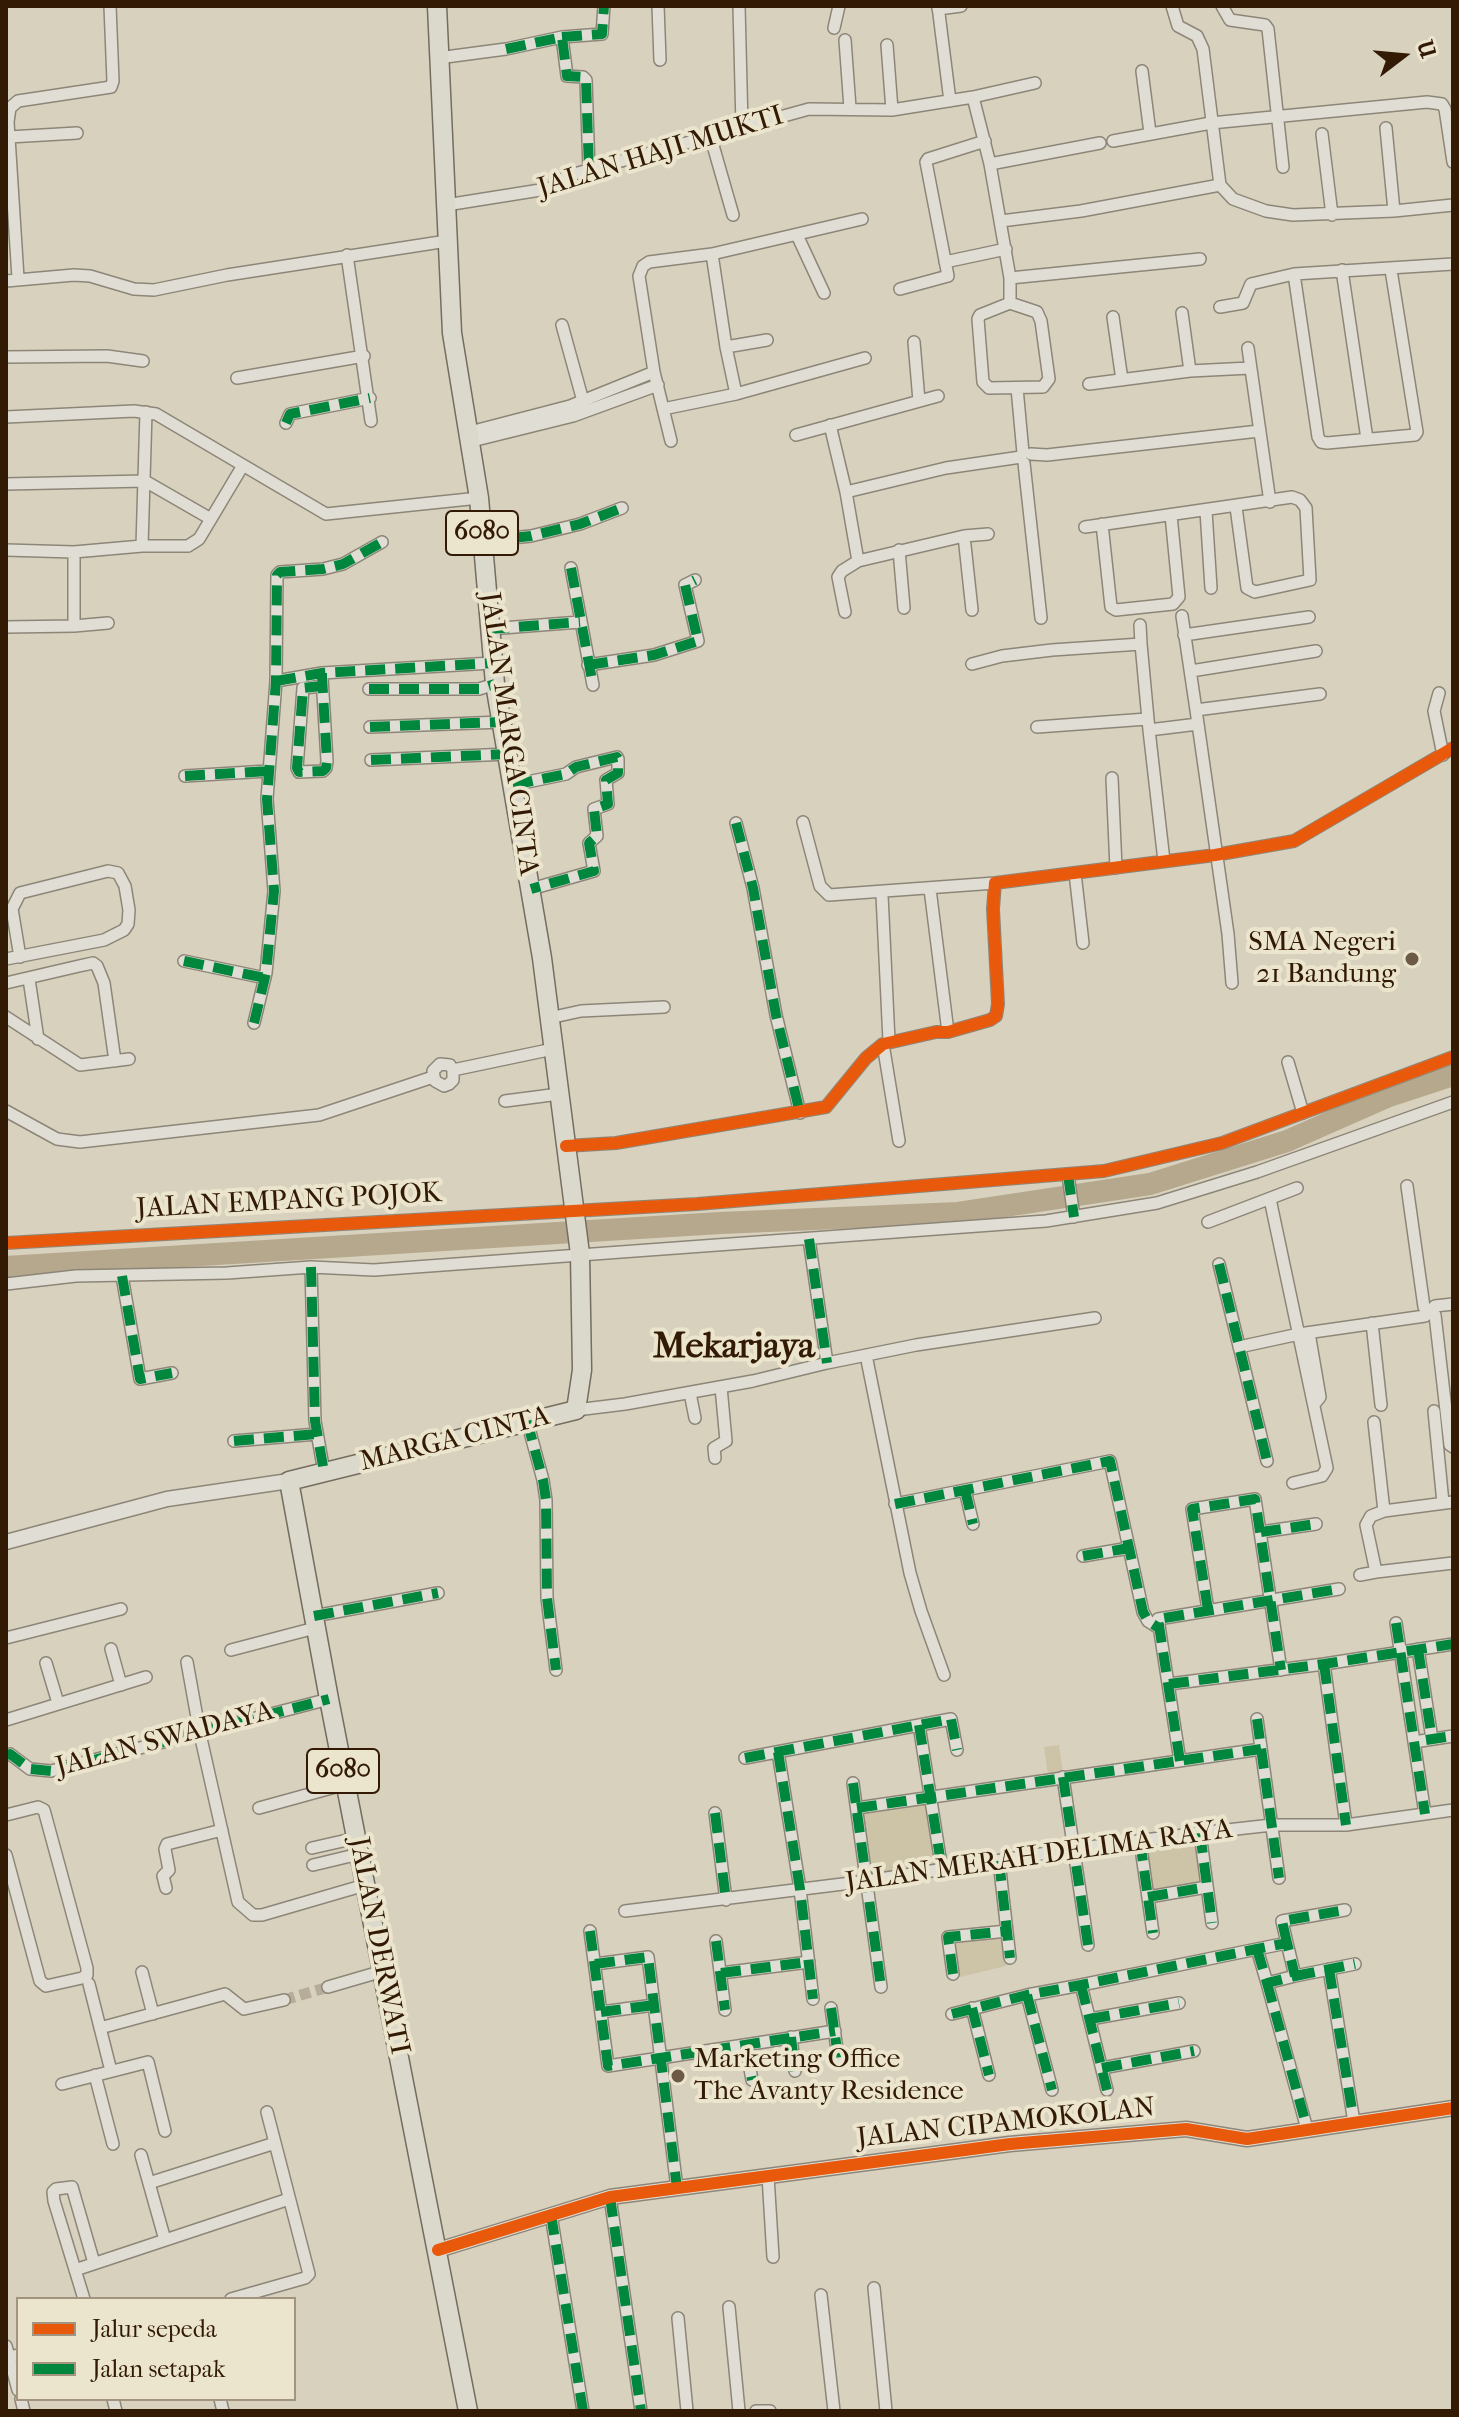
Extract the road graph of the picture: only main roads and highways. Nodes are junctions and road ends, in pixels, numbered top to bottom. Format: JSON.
{"nodes":[{"id":1,"x":437,"y":6,"type":"edge"},
{"id":2,"x":575,"y":1216,"type":"joint"},
{"id":3,"x":289,"y":1481,"type":"joint"},
{"id":4,"x":468,"y":2411,"type":"edge"}],
"edges":[{"from":1,"to":2,"type":"main road","name":"JALAN MARGA CINTA","number":"6080"},
{"from":2,"to":3,"type":"main road","name":"MARGA CINTA","number":"6080"},
{"from":3,"to":4,"type":"main road","name":"JALAN DERWATI","number":"6080"}]}
